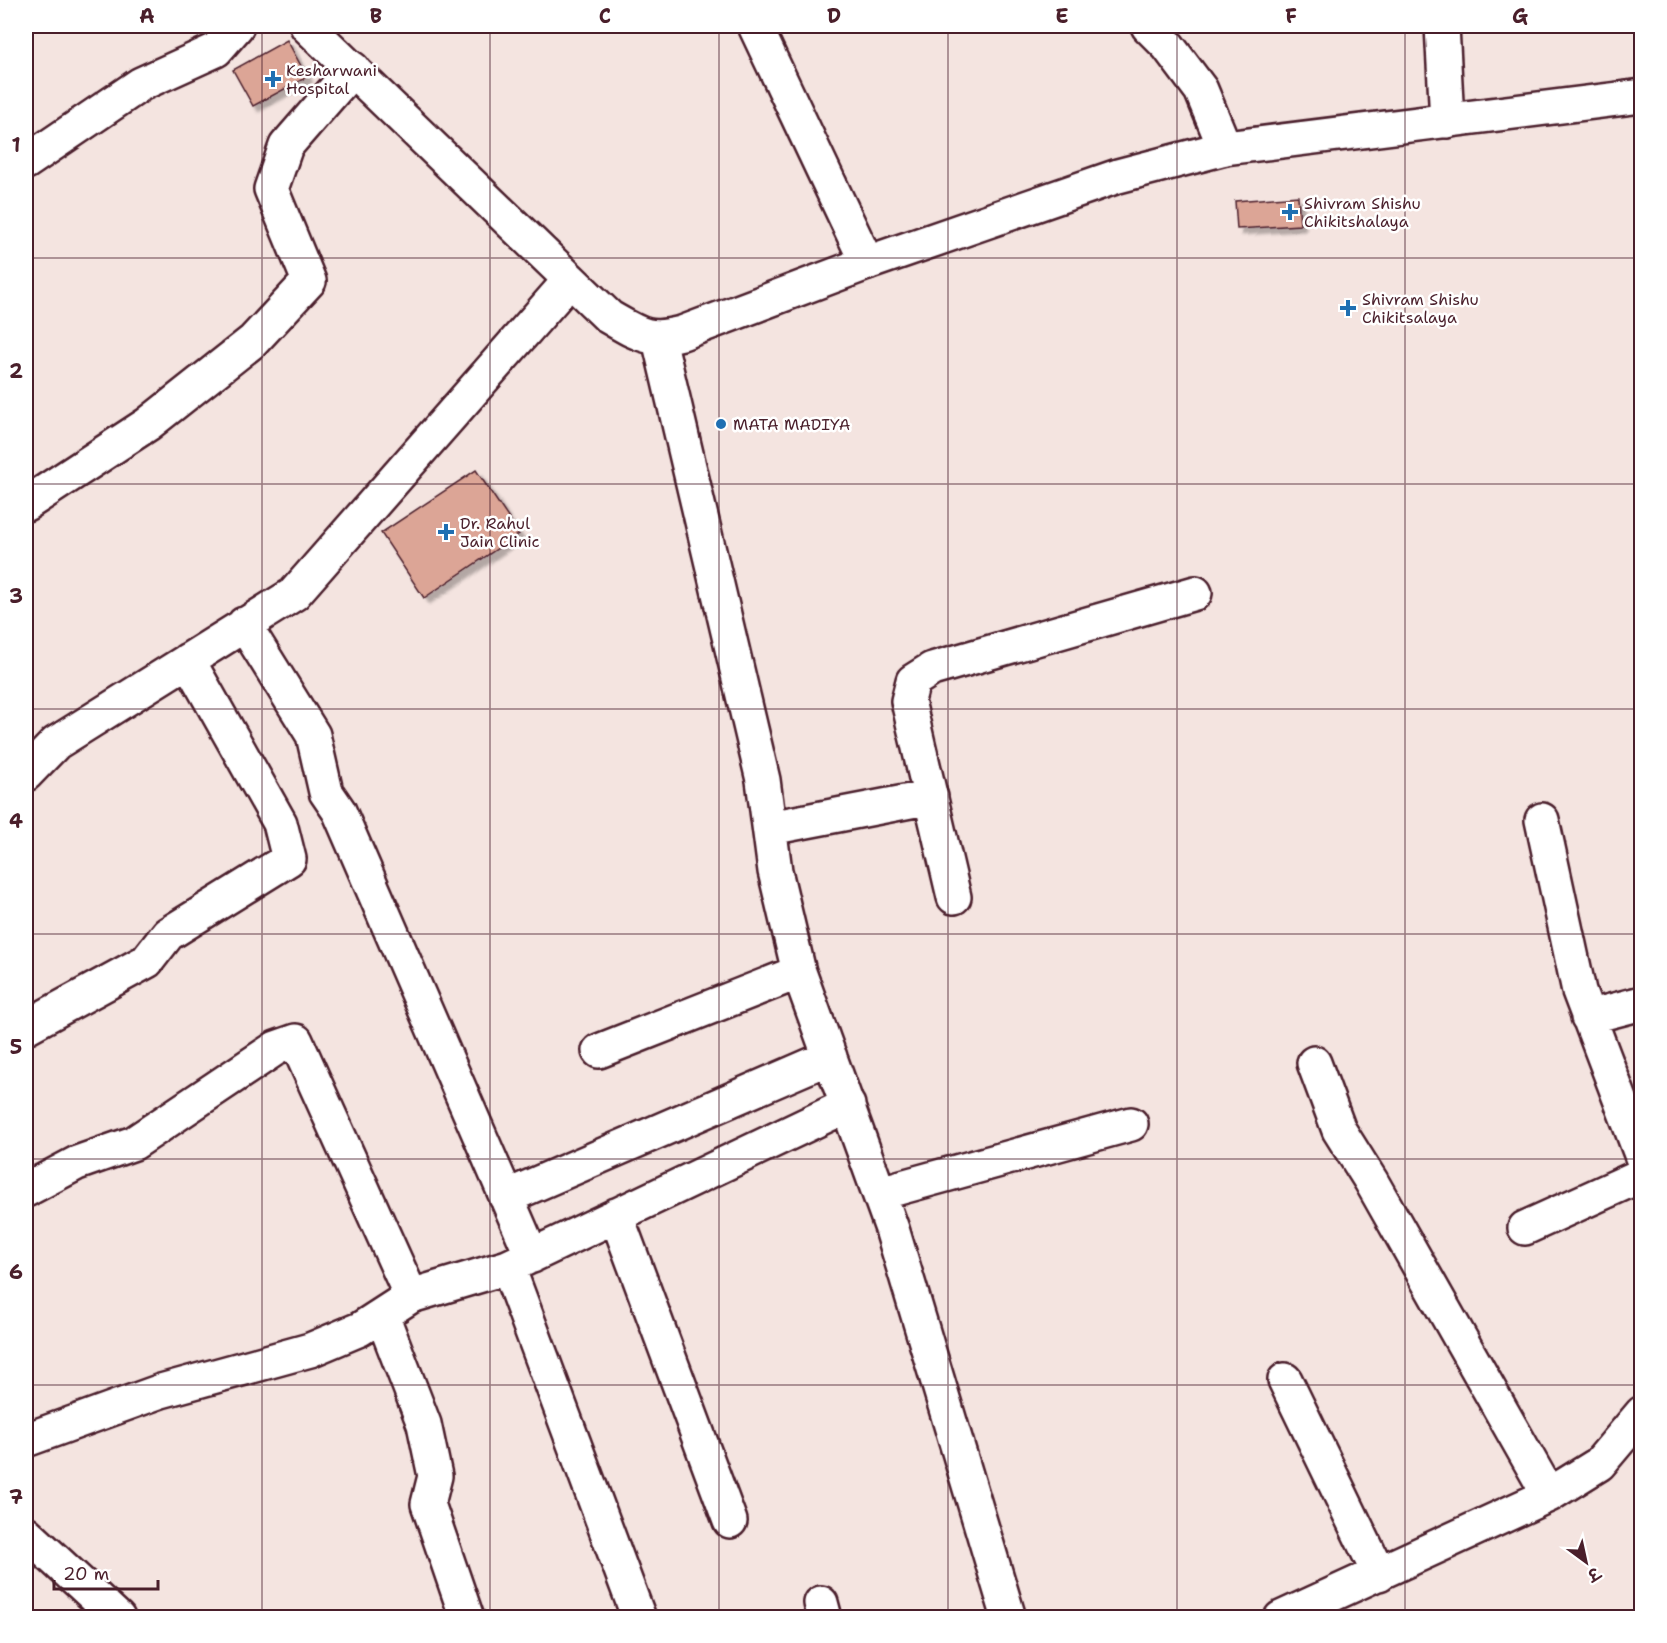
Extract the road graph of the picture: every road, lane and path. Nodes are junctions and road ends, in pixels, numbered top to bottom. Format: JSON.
{"nodes":[{"id":1,"x":237,"y":26,"type":"edge"},
{"id":2,"x":308,"y":26,"type":"edge"},
{"id":3,"x":755,"y":26,"type":"edge"},
{"id":4,"x":1148,"y":26,"type":"edge"},
{"id":5,"x":1442,"y":26,"type":"edge"},
{"id":6,"x":353,"y":69,"type":"junction"},
{"id":7,"x":1641,"y":96,"type":"edge"},
{"id":8,"x":1447,"y":121,"type":"junction"},
{"id":9,"x":1225,"y":148,"type":"junction"},
{"id":10,"x":26,"y":162,"type":"edge"},
{"id":11,"x":867,"y":263,"type":"junction"},
{"id":12,"x":570,"y":280,"type":"junction"},
{"id":13,"x":659,"y":339,"type":"junction"},
{"id":14,"x":26,"y":504,"type":"edge"},
{"id":15,"x":1195,"y":593,"type":"dead end"},
{"id":16,"x":244,"y":624,"type":"junction"},
{"id":17,"x":188,"y":660,"type":"junction"},
{"id":18,"x":26,"y":774,"type":"edge"},
{"id":19,"x":931,"y":797,"type":"junction"},
{"id":20,"x":1542,"y":820,"type":"dead end"},
{"id":21,"x":770,"y":828,"type":"junction"},
{"id":22,"x":954,"y":897,"type":"dead end"},
{"id":23,"x":800,"y":972,"type":"junction"},
{"id":24,"x":1641,"y":1003,"type":"edge"},
{"id":25,"x":1588,"y":1017,"type":"junction"},
{"id":26,"x":26,"y":1027,"type":"edge"},
{"id":27,"x":599,"y":1051,"type":"dead end"},
{"id":28,"x":830,"y":1057,"type":"junction"},
{"id":29,"x":1314,"y":1063,"type":"dead end"},
{"id":30,"x":848,"y":1105,"type":"junction"},
{"id":31,"x":1131,"y":1124,"type":"dead end"},
{"id":32,"x":1641,"y":1157,"type":"edge"},
{"id":33,"x":1641,"y":1175,"type":"edge"},
{"id":34,"x":26,"y":1190,"type":"edge"},
{"id":35,"x":880,"y":1193,"type":"junction"},
{"id":36,"x":506,"y":1197,"type":"junction"},
{"id":37,"x":616,"y":1215,"type":"junction"},
{"id":38,"x":1525,"y":1228,"type":"dead end"},
{"id":39,"x":520,"y":1262,"type":"junction"},
{"id":40,"x":411,"y":1296,"type":"junction"},
{"id":41,"x":382,"y":1315,"type":"junction"},
{"id":42,"x":1285,"y":1380,"type":"dead end"},
{"id":43,"x":1641,"y":1413,"type":"edge"},
{"id":44,"x":26,"y":1440,"type":"edge"},
{"id":45,"x":1549,"y":1495,"type":"junction"},
{"id":46,"x":730,"y":1521,"type":"dead end"},
{"id":47,"x":26,"y":1533,"type":"edge"},
{"id":48,"x":1379,"y":1575,"type":"junction"},
{"id":49,"x":118,"y":1617,"type":"edge"},
{"id":50,"x":467,"y":1617,"type":"edge"},
{"id":51,"x":639,"y":1617,"type":"edge"},
{"id":52,"x":1009,"y":1617,"type":"edge"},
{"id":53,"x":1281,"y":1617,"type":"edge"}],
"edges":[{"from":1,"to":10,"type":"street"},
{"from":2,"to":6,"type":"street"},
{"from":3,"to":11,"type":"street"},
{"from":4,"to":9,"type":"street"},
{"from":5,"to":8,"type":"street"},
{"from":6,"to":12,"type":"street"},
{"from":6,"to":14,"type":"street"},
{"from":7,"to":8,"type":"street"},
{"from":8,"to":9,"type":"street"},
{"from":9,"to":11,"type":"street"},
{"from":11,"to":13,"type":"street"},
{"from":12,"to":13,"type":"street"},
{"from":12,"to":16,"type":"street"},
{"from":13,"to":21,"type":"street"},
{"from":15,"to":19,"type":"street"},
{"from":16,"to":17,"type":"street"},
{"from":16,"to":36,"type":"street"},
{"from":17,"to":18,"type":"street"},
{"from":17,"to":26,"type":"street"},
{"from":19,"to":21,"type":"street"},
{"from":19,"to":22,"type":"street"},
{"from":20,"to":25,"type":"street"},
{"from":21,"to":23,"type":"street"},
{"from":23,"to":27,"type":"street"},
{"from":23,"to":28,"type":"street"},
{"from":24,"to":25,"type":"street"},
{"from":25,"to":32,"type":"street"},
{"from":28,"to":30,"type":"street"},
{"from":28,"to":36,"type":"street"},
{"from":29,"to":45,"type":"street"},
{"from":30,"to":35,"type":"street"},
{"from":30,"to":37,"type":"street"},
{"from":31,"to":35,"type":"street"},
{"from":33,"to":38,"type":"street"},
{"from":34,"to":40,"type":"street"},
{"from":35,"to":52,"type":"street"},
{"from":36,"to":39,"type":"street"},
{"from":37,"to":39,"type":"street"},
{"from":37,"to":46,"type":"street"},
{"from":39,"to":40,"type":"street"},
{"from":39,"to":51,"type":"street"},
{"from":40,"to":41,"type":"street"},
{"from":41,"to":44,"type":"street"},
{"from":41,"to":50,"type":"street"},
{"from":42,"to":48,"type":"street"},
{"from":43,"to":45,"type":"street"},
{"from":45,"to":48,"type":"street"},
{"from":47,"to":49,"type":"street"},
{"from":48,"to":53,"type":"street"}]}
